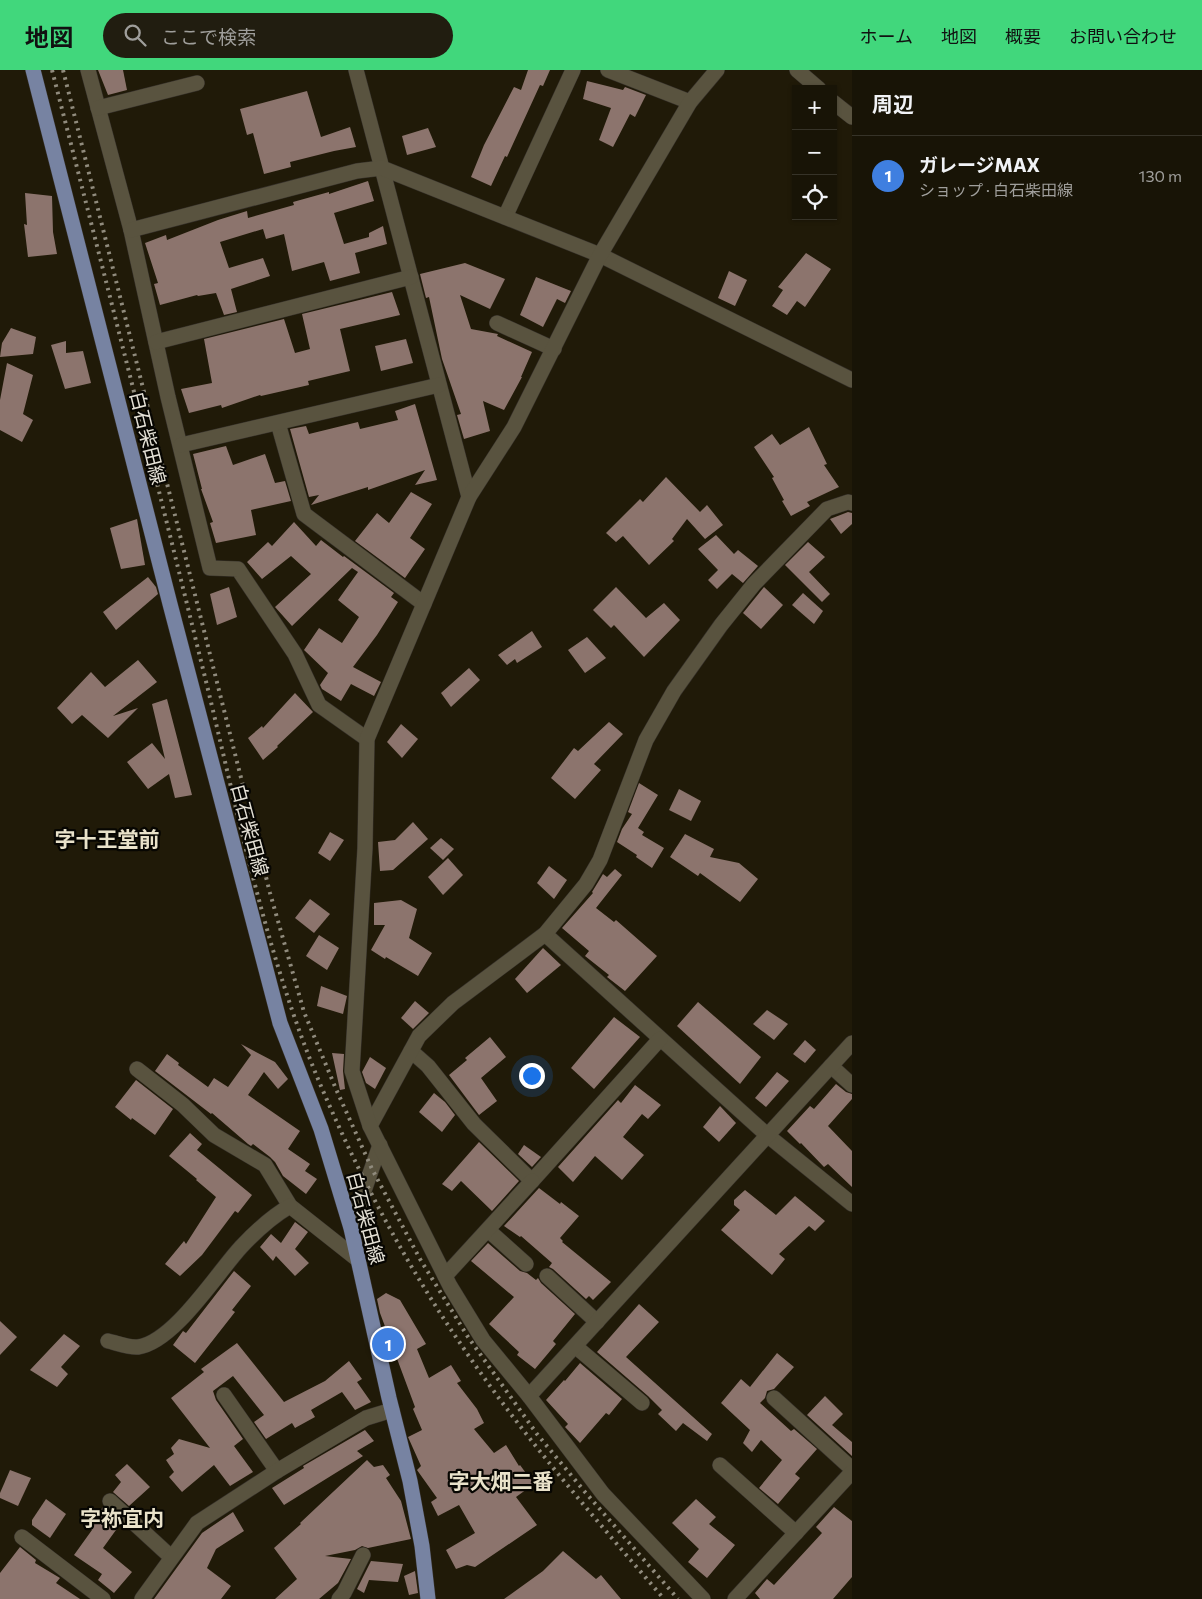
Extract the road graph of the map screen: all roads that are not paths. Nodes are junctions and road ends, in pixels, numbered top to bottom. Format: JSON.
{"nodes":[{"id":1,"x":33,"y":70,"type":"edge"},
{"id":2,"x":88,"y":70,"type":"edge"},
{"id":3,"x":356,"y":70,"type":"edge"},
{"id":4,"x":573,"y":70,"type":"edge"},
{"id":5,"x":608,"y":70,"type":"edge"},
{"id":6,"x":716,"y":70,"type":"edge"},
{"id":7,"x":797,"y":70,"type":"edge"},
{"id":8,"x":197,"y":83,"type":"dead end"},
{"id":9,"x":814,"y":85,"type":"edge"},
{"id":10,"x":690,"y":102,"type":"junction"},
{"id":11,"x":837,"y":105,"type":"edge"},
{"id":12,"x":98,"y":108,"type":"junction"},
{"id":13,"x":852,"y":117,"type":"edge"},
{"id":14,"x":382,"y":168,"type":"junction"},
{"id":15,"x":505,"y":217,"type":"junction"},
{"id":16,"x":131,"y":230,"type":"junction"},
{"id":17,"x":600,"y":255,"type":"junction"},
{"id":18,"x":410,"y":277,"type":"junction"},
{"id":19,"x":497,"y":323,"type":"dead end"},
{"id":20,"x":156,"y":342,"type":"junction"},
{"id":21,"x":554,"y":349,"type":"junction"},
{"id":22,"x":852,"y":380,"type":"edge"},
{"id":23,"x":439,"y":385,"type":"junction"},
{"id":24,"x":278,"y":423,"type":"junction"},
{"id":25,"x":181,"y":445,"type":"junction"},
{"id":26,"x":469,"y":498,"type":"junction"},
{"id":27,"x":852,"y":503,"type":"edge"},
{"id":28,"x":424,"y":604,"type":"junction"},
{"id":29,"x":367,"y":740,"type":"junction"},
{"id":30,"x":545,"y":934,"type":"junction"},
{"id":31,"x":660,"y":1039,"type":"junction"},
{"id":32,"x":852,"y":1043,"type":"edge"},
{"id":33,"x":411,"y":1051,"type":"junction"},
{"id":34,"x":831,"y":1066,"type":"junction"},
{"id":35,"x":137,"y":1069,"type":"dead end"},
{"id":36,"x":852,"y":1085,"type":"edge"},
{"id":37,"x":370,"y":1126,"type":"junction"},
{"id":38,"x":767,"y":1135,"type":"junction"},
{"id":39,"x":380,"y":1145,"type":"junction"},
{"id":40,"x":532,"y":1181,"type":"junction"},
{"id":41,"x":852,"y":1204,"type":"edge"},
{"id":42,"x":290,"y":1206,"type":"junction"},
{"id":43,"x":350,"y":1228,"type":"junction"},
{"id":44,"x":488,"y":1230,"type":"junction"},
{"id":45,"x":357,"y":1259,"type":"junction"},
{"id":46,"x":526,"y":1264,"type":"dead end"},
{"id":47,"x":446,"y":1276,"type":"junction"},
{"id":48,"x":547,"y":1276,"type":"dead end"},
{"id":49,"x":597,"y":1322,"type":"junction"},
{"id":50,"x":108,"y":1341,"type":"dead end"},
{"id":51,"x":575,"y":1346,"type":"junction"},
{"id":52,"x":224,"y":1394,"type":"dead end"},
{"id":53,"x":529,"y":1396,"type":"junction"},
{"id":54,"x":774,"y":1398,"type":"dead end"},
{"id":55,"x":642,"y":1403,"type":"dead end"},
{"id":56,"x":392,"y":1410,"type":"junction"},
{"id":57,"x":720,"y":1465,"type":"dead end"},
{"id":58,"x":852,"y":1470,"type":"edge"},
{"id":59,"x":277,"y":1471,"type":"junction"},
{"id":60,"x":110,"y":1501,"type":"dead end"},
{"id":61,"x":796,"y":1533,"type":"junction"},
{"id":62,"x":22,"y":1537,"type":"dead end"},
{"id":63,"x":363,"y":1555,"type":"dead end"},
{"id":64,"x":172,"y":1557,"type":"junction"},
{"id":65,"x":103,"y":1599,"type":"edge"},
{"id":66,"x":142,"y":1599,"type":"edge"},
{"id":67,"x":339,"y":1599,"type":"edge"},
{"id":68,"x":428,"y":1599,"type":"edge"},
{"id":69,"x":703,"y":1599,"type":"edge"},
{"id":70,"x":735,"y":1599,"type":"edge"}],
"edges":[{"from":1,"to":43,"type":"main road","name":"白石柴田線"},
{"from":2,"to":12,"type":"street"},
{"from":3,"to":14,"type":"street"},
{"from":4,"to":15,"type":"street"},
{"from":5,"to":10,"type":"street"},
{"from":6,"to":10,"type":"street"},
{"from":7,"to":9,"type":"street"},
{"from":8,"to":12,"type":"street"},
{"from":10,"to":17,"type":"street"},
{"from":11,"to":13,"type":"street"},
{"from":12,"to":16,"type":"street"},
{"from":14,"to":15,"type":"street"},
{"from":14,"to":16,"type":"street"},
{"from":14,"to":18,"type":"street"},
{"from":15,"to":17,"type":"street"},
{"from":16,"to":20,"type":"street"},
{"from":17,"to":21,"type":"street"},
{"from":17,"to":22,"type":"street"},
{"from":18,"to":20,"type":"street"},
{"from":18,"to":23,"type":"street"},
{"from":19,"to":21,"type":"street"},
{"from":20,"to":25,"type":"street"},
{"from":21,"to":26,"type":"street"},
{"from":23,"to":24,"type":"street"},
{"from":23,"to":26,"type":"street"},
{"from":24,"to":25,"type":"street"},
{"from":24,"to":28,"type":"street"},
{"from":25,"to":29,"type":"street"},
{"from":26,"to":28,"type":"street"},
{"from":27,"to":30,"type":"street"},
{"from":28,"to":29,"type":"street"},
{"from":29,"to":37,"type":"street"},
{"from":30,"to":31,"type":"street"},
{"from":30,"to":33,"type":"street"},
{"from":31,"to":38,"type":"street"},
{"from":31,"to":40,"type":"street"},
{"from":32,"to":34,"type":"street"},
{"from":33,"to":37,"type":"street"},
{"from":33,"to":40,"type":"street"},
{"from":34,"to":36,"type":"street"},
{"from":34,"to":38,"type":"street"},
{"from":35,"to":42,"type":"street"},
{"from":37,"to":39,"type":"street"},
{"from":38,"to":41,"type":"street"},
{"from":38,"to":49,"type":"street"},
{"from":39,"to":43,"type":"street"},
{"from":39,"to":47,"type":"street"},
{"from":40,"to":44,"type":"street"},
{"from":42,"to":45,"type":"street"},
{"from":42,"to":50,"type":"street"},
{"from":43,"to":45,"type":"main road","name":"白石柴田線"},
{"from":44,"to":46,"type":"street"},
{"from":44,"to":47,"type":"street"},
{"from":45,"to":56,"type":"main road","name":"白石柴田線"},
{"from":47,"to":53,"type":"street"},
{"from":48,"to":49,"type":"street"},
{"from":49,"to":51,"type":"street"},
{"from":51,"to":53,"type":"street"},
{"from":51,"to":55,"type":"street"},
{"from":52,"to":59,"type":"street"},
{"from":53,"to":69,"type":"street"},
{"from":54,"to":58,"type":"street"},
{"from":56,"to":59,"type":"street"},
{"from":56,"to":68,"type":"main road","name":"白石柴田線"},
{"from":57,"to":61,"type":"street"},
{"from":58,"to":61,"type":"street"},
{"from":59,"to":64,"type":"street"},
{"from":60,"to":64,"type":"street"},
{"from":61,"to":70,"type":"street"},
{"from":62,"to":65,"type":"street"},
{"from":63,"to":67,"type":"street"},
{"from":64,"to":66,"type":"street"}]}
